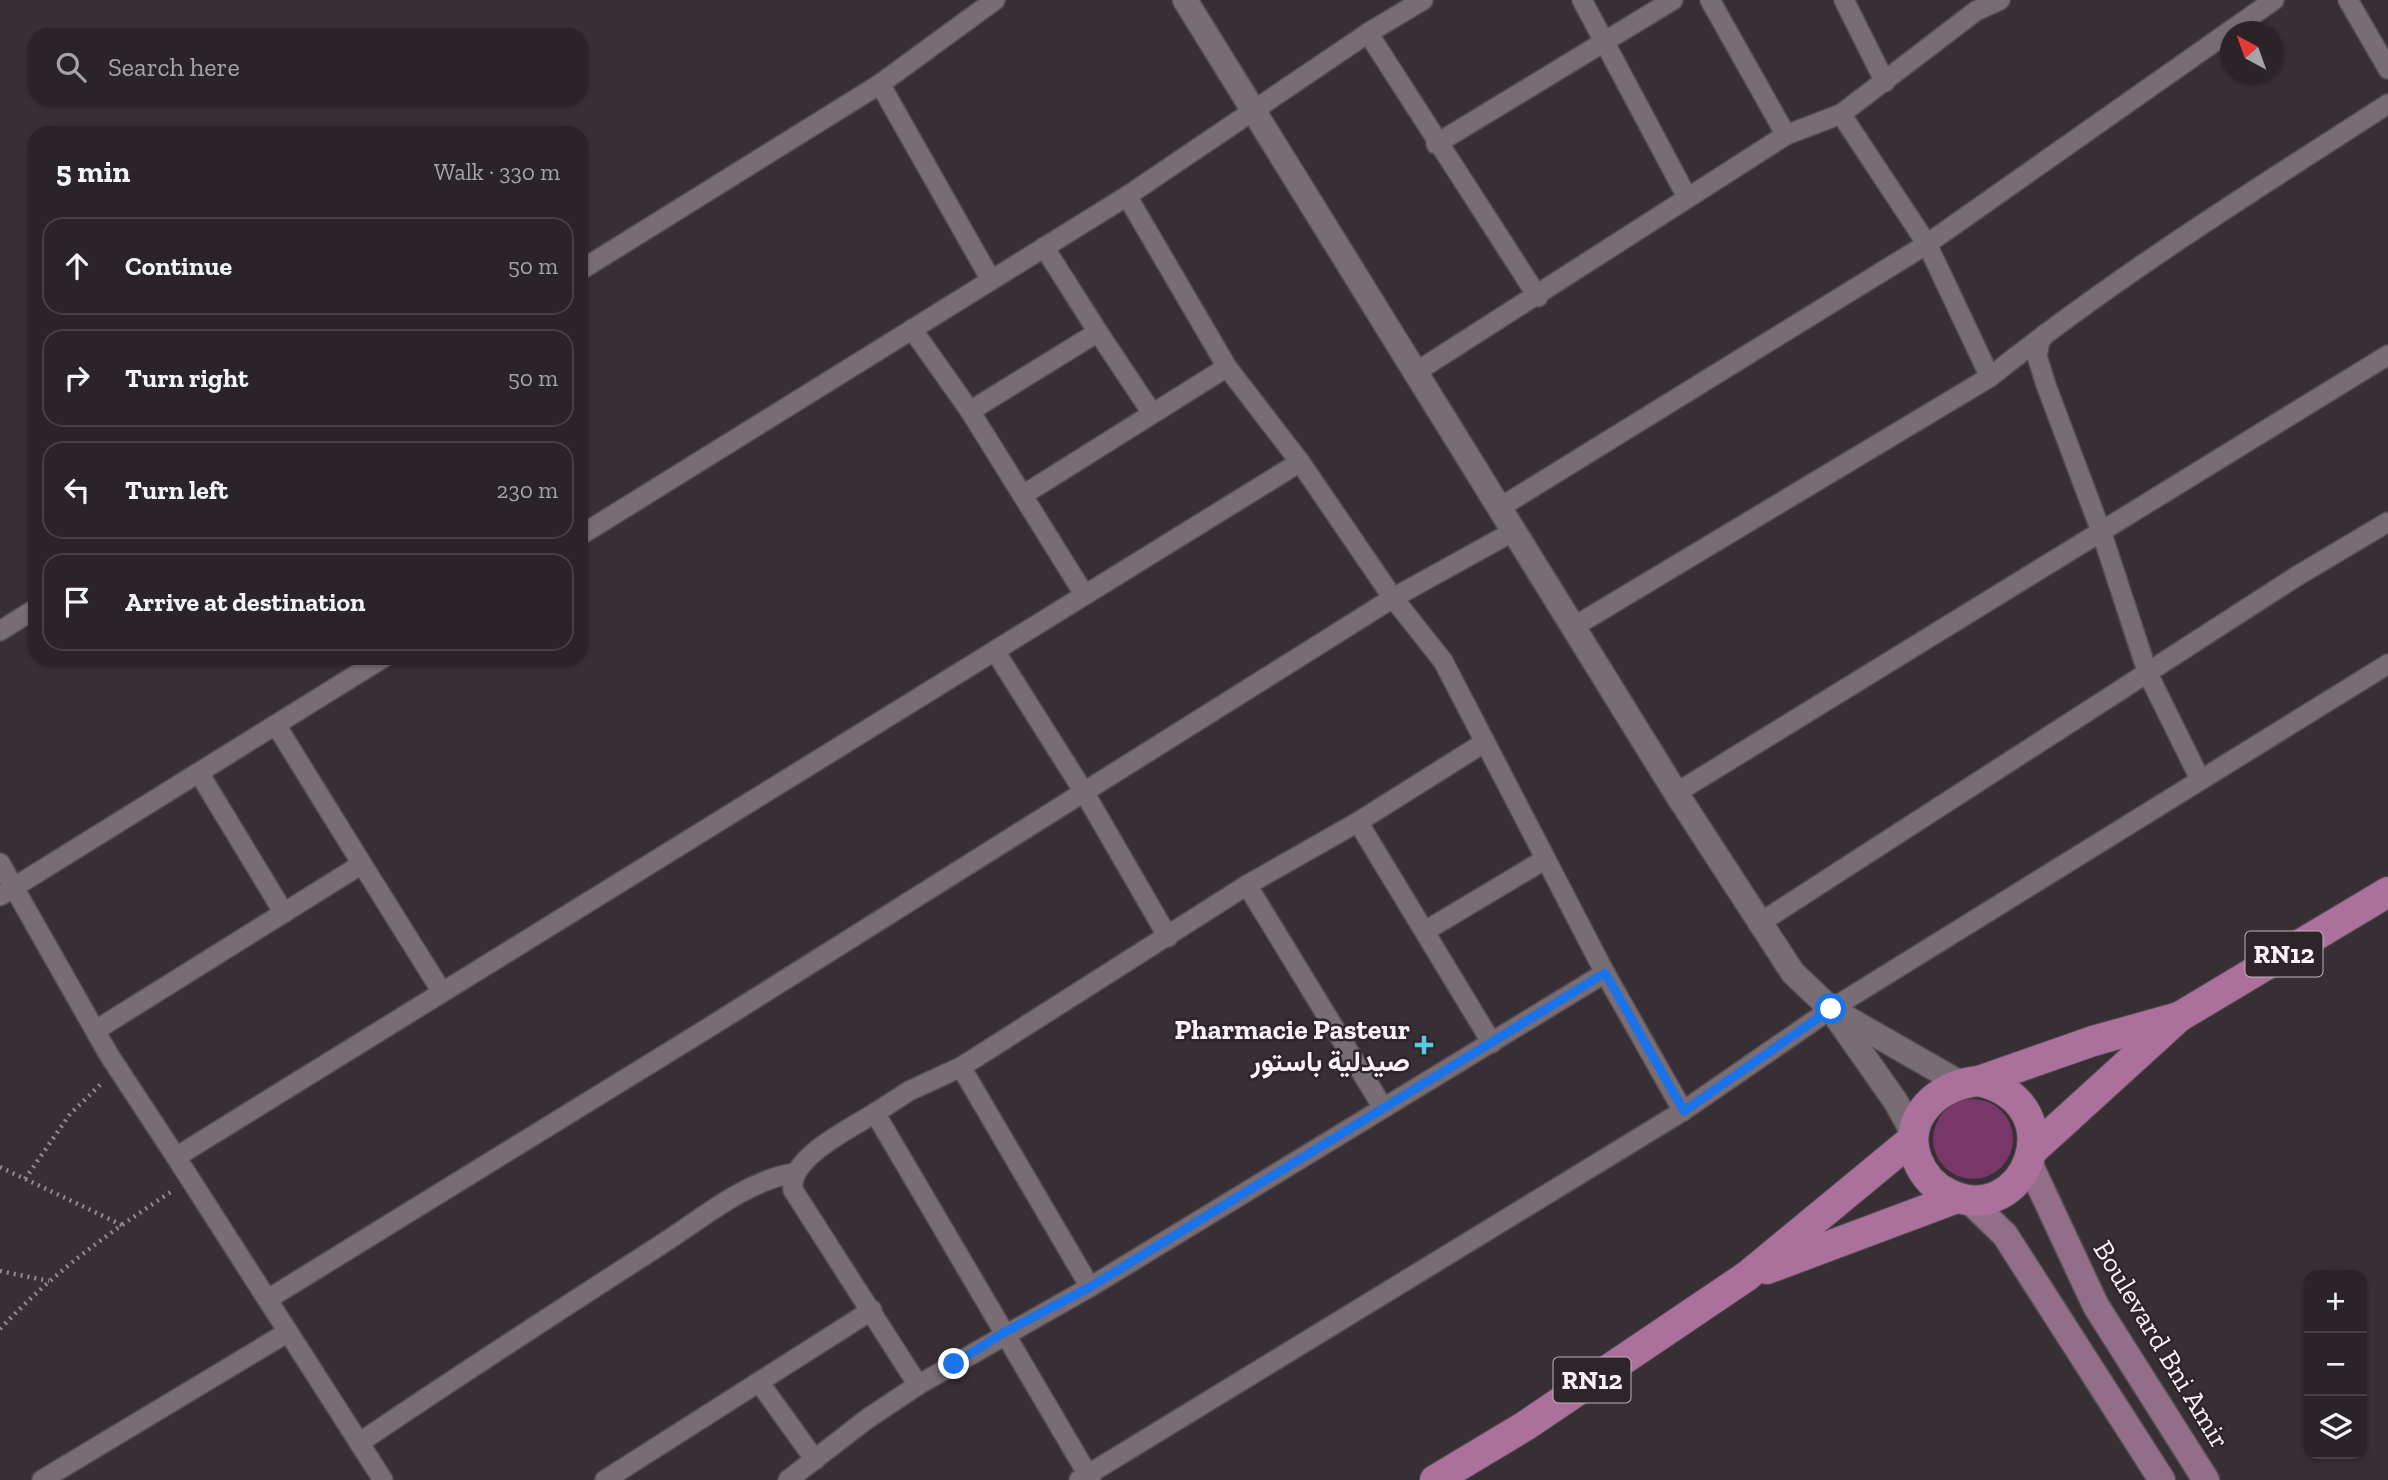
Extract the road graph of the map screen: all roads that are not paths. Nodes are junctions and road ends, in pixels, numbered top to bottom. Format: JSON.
{"nodes":[{"id":1,"x":995,"y":0,"type":"edge"},
{"id":2,"x":1185,"y":0,"type":"edge"},
{"id":3,"x":1423,"y":0,"type":"edge"},
{"id":4,"x":1581,"y":0,"type":"edge"},
{"id":5,"x":1673,"y":0,"type":"edge"},
{"id":6,"x":1710,"y":0,"type":"edge"},
{"id":7,"x":1844,"y":0,"type":"edge"},
{"id":8,"x":1958,"y":0,"type":"edge"},
{"id":9,"x":2000,"y":0,"type":"edge"},
{"id":10,"x":2274,"y":0,"type":"edge"},
{"id":11,"x":2348,"y":0,"type":"edge"},
{"id":12,"x":1976,"y":11,"type":"junction"},
{"id":13,"x":1367,"y":33,"type":"junction"},
{"id":14,"x":1605,"y":43,"type":"junction"},
{"id":15,"x":2388,"y":69,"type":"edge"},
{"id":16,"x":1885,"y":82,"type":"junction"},
{"id":17,"x":880,"y":84,"type":"junction"},
{"id":18,"x":2388,"y":104,"type":"edge"},
{"id":19,"x":1252,"y":110,"type":"junction"},
{"id":20,"x":1841,"y":114,"type":"junction"},
{"id":21,"x":1786,"y":135,"type":"junction"},
{"id":22,"x":1436,"y":144,"type":"junction"},
{"id":23,"x":1127,"y":196,"type":"junction"},
{"id":24,"x":1687,"y":197,"type":"junction"},
{"id":25,"x":1927,"y":244,"type":"junction"},
{"id":26,"x":1044,"y":247,"type":"junction"},
{"id":27,"x":588,"y":266,"type":"edge"},
{"id":28,"x":991,"y":280,"type":"junction"},
{"id":29,"x":1538,"y":297,"type":"junction"},
{"id":30,"x":912,"y":329,"type":"junction"},
{"id":31,"x":2049,"y":330,"type":"junction"},
{"id":32,"x":1098,"y":332,"type":"junction"},
{"id":33,"x":2388,"y":355,"type":"edge"},
{"id":34,"x":1227,"y":367,"type":"junction"},
{"id":35,"x":1416,"y":372,"type":"junction"},
{"id":36,"x":1990,"y":377,"type":"junction"},
{"id":37,"x":970,"y":411,"type":"junction"},
{"id":38,"x":1152,"y":413,"type":"junction"},
{"id":39,"x":1300,"y":462,"type":"junction"},
{"id":40,"x":1023,"y":495,"type":"junction"},
{"id":41,"x":1499,"y":508,"type":"junction"},
{"id":42,"x":2388,"y":522,"type":"edge"},
{"id":43,"x":588,"y":531,"type":"edge"},
{"id":44,"x":1514,"y":531,"type":"junction"},
{"id":45,"x":2102,"y":534,"type":"junction"},
{"id":46,"x":1084,"y":594,"type":"junction"},
{"id":47,"x":1393,"y":598,"type":"junction"},
{"id":48,"x":28,"y":613,"type":"edge"},
{"id":49,"x":1575,"y":626,"type":"junction"},
{"id":50,"x":0,"y":631,"type":"edge"},
{"id":51,"x":995,"y":652,"type":"junction"},
{"id":52,"x":2388,"y":664,"type":"edge"},
{"id":53,"x":372,"y":665,"type":"edge"},
{"id":54,"x":2148,"y":674,"type":"junction"},
{"id":55,"x":276,"y":725,"type":"junction"},
{"id":56,"x":1485,"y":742,"type":"junction"},
{"id":57,"x":199,"y":773,"type":"junction"},
{"id":58,"x":2200,"y":779,"type":"junction"},
{"id":59,"x":1084,"y":792,"type":"junction"},
{"id":60,"x":1676,"y":793,"type":"junction"},
{"id":61,"x":1357,"y":822,"type":"junction"},
{"id":62,"x":1544,"y":860,"type":"junction"},
{"id":63,"x":0,"y":863,"type":"edge"},
{"id":64,"x":362,"y":864,"type":"junction"},
{"id":65,"x":1247,"y":885,"type":"junction"},
{"id":66,"x":7,"y":892,"type":"edge"},
{"id":67,"x":2388,"y":892,"type":"edge"},
{"id":68,"x":284,"y":913,"type":"junction"},
{"id":69,"x":1758,"y":924,"type":"junction"},
{"id":70,"x":1425,"y":931,"type":"junction"},
{"id":71,"x":1168,"y":937,"type":"junction"},
{"id":72,"x":1605,"y":973,"type":"junction"},
{"id":73,"x":442,"y":992,"type":"junction"},
{"id":74,"x":1831,"y":1009,"type":"junction"},
{"id":75,"x":2179,"y":1017,"type":"junction"},
{"id":76,"x":96,"y":1030,"type":"junction"},
{"id":77,"x":1492,"y":1043,"type":"junction"},
{"id":78,"x":961,"y":1067,"type":"junction"},
{"id":79,"x":1969,"y":1082,"type":"junction"},
{"id":80,"x":1381,"y":1106,"type":"junction"},
{"id":81,"x":1684,"y":1111,"type":"junction"},
{"id":82,"x":875,"y":1113,"type":"junction"},
{"id":83,"x":1913,"y":1137,"type":"junction"},
{"id":84,"x":176,"y":1157,"type":"junction"},
{"id":85,"x":2031,"y":1157,"type":"junction"},
{"id":86,"x":794,"y":1173,"type":"junction"},
{"id":87,"x":1963,"y":1199,"type":"junction"},
{"id":88,"x":1747,"y":1276,"type":"junction"},
{"id":89,"x":1090,"y":1287,"type":"junction"},
{"id":90,"x":268,"y":1299,"type":"junction"},
{"id":91,"x":872,"y":1310,"type":"junction"},
{"id":92,"x":288,"y":1332,"type":"junction"},
{"id":93,"x":1003,"y":1333,"type":"junction"},
{"id":94,"x":759,"y":1382,"type":"junction"},
{"id":95,"x":918,"y":1385,"type":"junction"},
{"id":96,"x":359,"y":1443,"type":"junction"},
{"id":97,"x":815,"y":1460,"type":"junction"},
{"id":98,"x":378,"y":1478,"type":"edge"},
{"id":99,"x":1086,"y":1478,"type":"edge"},
{"id":100,"x":42,"y":1480,"type":"edge"},
{"id":101,"x":605,"y":1480,"type":"edge"},
{"id":102,"x":788,"y":1480,"type":"edge"},
{"id":103,"x":1435,"y":1480,"type":"edge"},
{"id":104,"x":2161,"y":1480,"type":"edge"},
{"id":105,"x":2206,"y":1480,"type":"edge"}],
"edges":[{"from":1,"to":17,"type":"street"},
{"from":2,"to":19,"type":"street"},
{"from":3,"to":13,"type":"street"},
{"from":4,"to":14,"type":"street"},
{"from":5,"to":14,"type":"street"},
{"from":6,"to":21,"type":"street"},
{"from":7,"to":16,"type":"street"},
{"from":8,"to":12,"type":"street"},
{"from":9,"to":12,"type":"street"},
{"from":10,"to":25,"type":"street"},
{"from":11,"to":15,"type":"street"},
{"from":12,"to":16,"type":"street"},
{"from":13,"to":19,"type":"street"},
{"from":13,"to":22,"type":"street"},
{"from":14,"to":22,"type":"street"},
{"from":14,"to":24,"type":"street"},
{"from":16,"to":20,"type":"street"},
{"from":17,"to":27,"type":"street"},
{"from":17,"to":28,"type":"street"},
{"from":18,"to":31,"type":"street"},
{"from":19,"to":23,"type":"street"},
{"from":19,"to":35,"type":"street"},
{"from":20,"to":21,"type":"street"},
{"from":20,"to":25,"type":"street"},
{"from":21,"to":24,"type":"street"},
{"from":22,"to":29,"type":"street"},
{"from":23,"to":26,"type":"street"},
{"from":23,"to":34,"type":"street"},
{"from":24,"to":29,"type":"street"},
{"from":25,"to":36,"type":"street"},
{"from":25,"to":41,"type":"street"},
{"from":26,"to":28,"type":"street"},
{"from":26,"to":32,"type":"street"},
{"from":28,"to":30,"type":"street"},
{"from":29,"to":35,"type":"street"},
{"from":30,"to":37,"type":"street"},
{"from":30,"to":43,"type":"street"},
{"from":31,"to":36,"type":"street"},
{"from":31,"to":45,"type":"street"},
{"from":32,"to":37,"type":"street"},
{"from":32,"to":38,"type":"street"},
{"from":33,"to":45,"type":"street"},
{"from":34,"to":38,"type":"street"},
{"from":34,"to":39,"type":"street"},
{"from":35,"to":41,"type":"street"},
{"from":36,"to":49,"type":"street"},
{"from":37,"to":40,"type":"street"},
{"from":38,"to":40,"type":"street"},
{"from":39,"to":46,"type":"street"},
{"from":39,"to":47,"type":"street"},
{"from":40,"to":46,"type":"street"},
{"from":41,"to":44,"type":"street"},
{"from":42,"to":54,"type":"street"},
{"from":44,"to":47,"type":"street"},
{"from":44,"to":49,"type":"street"},
{"from":45,"to":54,"type":"street"},
{"from":45,"to":60,"type":"street"},
{"from":46,"to":51,"type":"street"},
{"from":47,"to":56,"type":"street"},
{"from":47,"to":59,"type":"street"},
{"from":48,"to":50,"type":"street"},
{"from":49,"to":60,"type":"street"},
{"from":51,"to":59,"type":"street"},
{"from":51,"to":73,"type":"street"},
{"from":52,"to":58,"type":"street"},
{"from":53,"to":55,"type":"street"},
{"from":54,"to":58,"type":"street"},
{"from":54,"to":69,"type":"street"},
{"from":55,"to":57,"type":"street"},
{"from":55,"to":64,"type":"street"},
{"from":56,"to":61,"type":"street"},
{"from":56,"to":62,"type":"street"},
{"from":57,"to":66,"type":"street"},
{"from":57,"to":68,"type":"street"},
{"from":58,"to":74,"type":"street"},
{"from":59,"to":71,"type":"street"},
{"from":59,"to":90,"type":"street"},
{"from":60,"to":69,"type":"street"},
{"from":61,"to":65,"type":"street"},
{"from":61,"to":70,"type":"street"},
{"from":62,"to":70,"type":"street"},
{"from":62,"to":72,"type":"street"},
{"from":63,"to":66,"type":"street"},
{"from":64,"to":68,"type":"street"},
{"from":64,"to":73,"type":"street"},
{"from":65,"to":71,"type":"street"},
{"from":65,"to":80,"type":"street"},
{"from":66,"to":76,"type":"street"},
{"from":67,"to":75,"type":"main road","number":"RN12"},
{"from":68,"to":76,"type":"street"},
{"from":69,"to":74,"type":"street"},
{"from":70,"to":77,"type":"street"},
{"from":71,"to":78,"type":"street"},
{"from":72,"to":77,"type":"street"},
{"from":72,"to":81,"type":"street"},
{"from":73,"to":84,"type":"street"},
{"from":74,"to":79,"type":"street"},
{"from":74,"to":81,"type":"street"},
{"from":74,"to":83,"type":"street"},
{"from":75,"to":79,"type":"main road","number":"RN12"},
{"from":75,"to":85,"type":"main road","number":"RN12"},
{"from":76,"to":84,"type":"street"},
{"from":77,"to":80,"type":"street"},
{"from":78,"to":82,"type":"street"},
{"from":78,"to":89,"type":"street"},
{"from":79,"to":83,"type":"main road","number":"RN12"},
{"from":79,"to":85,"type":"main road"},
{"from":80,"to":89,"type":"street"},
{"from":81,"to":99,"type":"street"},
{"from":82,"to":86,"type":"street"},
{"from":82,"to":93,"type":"street"},
{"from":83,"to":87,"type":"main road"},
{"from":83,"to":88,"type":"main road","number":"RN12"},
{"from":84,"to":90,"type":"street"},
{"from":85,"to":87,"type":"main road","number":"RN12"},
{"from":85,"to":105,"type":"main road","name":"Boulevard Bni Amir"},
{"from":86,"to":91,"type":"street"},
{"from":86,"to":96,"type":"street"},
{"from":87,"to":88,"type":"main road","number":"RN12"},
{"from":87,"to":104,"type":"main road"},
{"from":88,"to":103,"type":"main road","number":"RN12"},
{"from":89,"to":93,"type":"street"},
{"from":90,"to":92,"type":"street"},
{"from":91,"to":94,"type":"street"},
{"from":91,"to":95,"type":"street"},
{"from":92,"to":96,"type":"street"},
{"from":92,"to":100,"type":"street"},
{"from":93,"to":95,"type":"street"},
{"from":93,"to":99,"type":"street"},
{"from":94,"to":97,"type":"street"},
{"from":94,"to":101,"type":"street"},
{"from":95,"to":97,"type":"street"},
{"from":96,"to":98,"type":"street"},
{"from":97,"to":102,"type":"street"}]}
